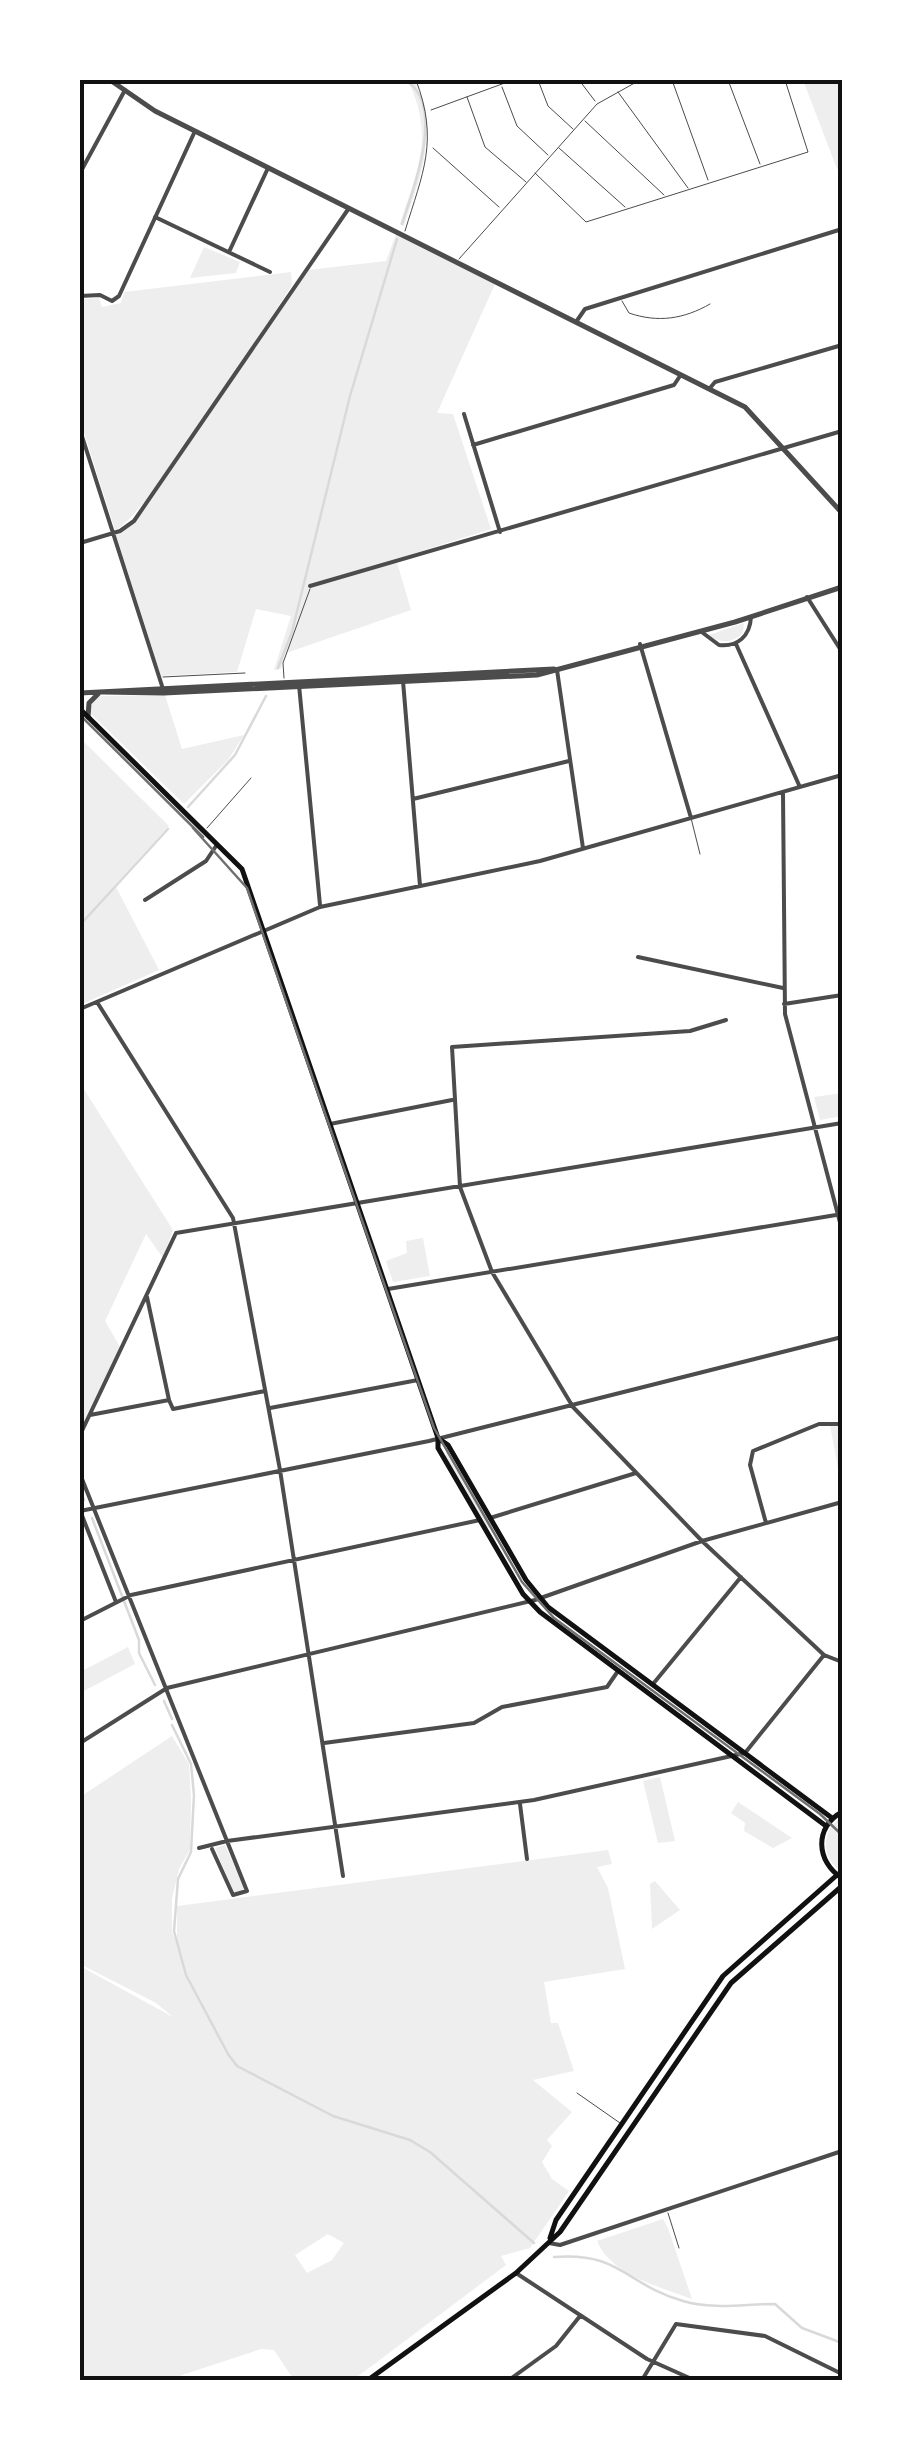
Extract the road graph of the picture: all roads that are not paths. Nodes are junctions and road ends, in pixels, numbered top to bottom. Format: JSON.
{"nodes":[{"id":1,"x":110,"y":80,"type":"edge"},
{"id":2,"x":416,"y":80,"type":"edge"},
{"id":3,"x":513,"y":80,"type":"edge"},
{"id":4,"x":538,"y":80,"type":"edge"},
{"id":5,"x":579,"y":80,"type":"edge"},
{"id":6,"x":640,"y":80,"type":"edge"},
{"id":7,"x":672,"y":80,"type":"edge"},
{"id":8,"x":728,"y":80,"type":"edge"},
{"id":9,"x":785,"y":80,"type":"edge"},
{"id":10,"x":631,"y":82,"type":"edge"},
{"id":11,"x":501,"y":84,"type":"junction"},
{"id":12,"x":125,"y":90,"type":"junction"},
{"id":13,"x":616,"y":90,"type":"junction"},
{"id":14,"x":467,"y":97,"type":"junction"},
{"id":15,"x":597,"y":104,"type":"junction"},
{"id":16,"x":428,"y":111,"type":"junction"},
{"id":17,"x":583,"y":119,"type":"junction"},
{"id":18,"x":574,"y":129,"type":"junction"},
{"id":19,"x":195,"y":131,"type":"junction"},
{"id":20,"x":430,"y":146,"type":"junction"},
{"id":21,"x":558,"y":147,"type":"junction"},
{"id":22,"x":80,"y":154,"type":"edge"},
{"id":23,"x":549,"y":156,"type":"junction"},
{"id":24,"x":88,"y":158,"type":"junction"},
{"id":25,"x":761,"y":167,"type":"junction"},
{"id":26,"x":268,"y":168,"type":"junction"},
{"id":27,"x":80,"y":173,"type":"edge"},
{"id":28,"x":535,"y":173,"type":"junction"},
{"id":29,"x":526,"y":182,"type":"junction"},
{"id":30,"x":709,"y":183,"type":"junction"},
{"id":31,"x":688,"y":190,"type":"junction"},
{"id":32,"x":666,"y":197,"type":"junction"},
{"id":33,"x":349,"y":208,"type":"junction"},
{"id":34,"x":501,"y":209,"type":"junction"},
{"id":35,"x":628,"y":210,"type":"junction"},
{"id":36,"x":155,"y":217,"type":"junction"},
{"id":37,"x":842,"y":230,"type":"edge"},
{"id":38,"x":404,"y":236,"type":"junction"},
{"id":39,"x":229,"y":252,"type":"junction"},
{"id":40,"x":458,"y":262,"type":"junction"},
{"id":41,"x":270,"y":272,"type":"dead end"},
{"id":42,"x":80,"y":296,"type":"edge"},
{"id":43,"x":621,"y":298,"type":"junction"},
{"id":44,"x":710,"y":304,"type":"dead end"},
{"id":45,"x":576,"y":322,"type":"junction"},
{"id":46,"x":842,"y":345,"type":"edge"},
{"id":47,"x":681,"y":374,"type":"junction"},
{"id":48,"x":709,"y":389,"type":"junction"},
{"id":49,"x":464,"y":414,"type":"dead end"},
{"id":50,"x":80,"y":430,"type":"edge"},
{"id":51,"x":842,"y":431,"type":"edge"},
{"id":52,"x":473,"y":445,"type":"junction"},
{"id":53,"x":786,"y":448,"type":"junction"},
{"id":54,"x":842,"y":513,"type":"edge"},
{"id":55,"x":113,"y":532,"type":"junction"},
{"id":56,"x":500,"y":532,"type":"junction"},
{"id":57,"x":80,"y":542,"type":"edge"},
{"id":58,"x":310,"y":586,"type":"joint"},
{"id":59,"x":842,"y":586,"type":"edge"},
{"id":60,"x":808,"y":597,"type":"junction"},
{"id":61,"x":750,"y":614,"type":"junction"},
{"id":62,"x":700,"y":629,"type":"junction"},
{"id":63,"x":640,"y":644,"type":"junction"},
{"id":64,"x":736,"y":644,"type":"junction"},
{"id":65,"x":842,"y":652,"type":"edge"},
{"id":66,"x":556,"y":669,"type":"junction"},
{"id":67,"x":245,"y":673,"type":"dead end"},
{"id":68,"x":160,"y":677,"type":"junction"},
{"id":69,"x":403,"y":678,"type":"junction"},
{"id":70,"x":284,"y":681,"type":"junction"},
{"id":71,"x":299,"y":684,"type":"junction"},
{"id":72,"x":163,"y":690,"type":"junction"},
{"id":73,"x":103,"y":692,"type":"junction"},
{"id":74,"x":80,"y":693,"type":"edge"},
{"id":75,"x":80,"y":709,"type":"edge"},
{"id":76,"x":88,"y":717,"type":"junction"},
{"id":77,"x":569,"y":761,"type":"junction"},
{"id":78,"x":842,"y":775,"type":"edge"},
{"id":79,"x":251,"y":778,"type":"dead end"},
{"id":80,"x":800,"y":787,"type":"junction"},
{"id":81,"x":783,"y":793,"type":"junction"},
{"id":82,"x":413,"y":799,"type":"junction"},
{"id":83,"x":691,"y":818,"type":"junction"},
{"id":84,"x":204,"y":832,"type":"junction"},
{"id":85,"x":218,"y":845,"type":"junction"},
{"id":86,"x":583,"y":848,"type":"junction"},
{"id":87,"x":700,"y":854,"type":"dead end"},
{"id":88,"x":420,"y":886,"type":"junction"},
{"id":89,"x":145,"y":900,"type":"dead end"},
{"id":90,"x":320,"y":907,"type":"junction"},
{"id":91,"x":263,"y":930,"type":"junction"},
{"id":92,"x":638,"y":957,"type":"dead end"},
{"id":93,"x":783,"y":988,"type":"junction"},
{"id":94,"x":842,"y":995,"type":"edge"},
{"id":95,"x":97,"y":1002,"type":"junction"},
{"id":96,"x":784,"y":1004,"type":"junction"},
{"id":97,"x":80,"y":1009,"type":"edge"},
{"id":98,"x":726,"y":1020,"type":"dead end"},
{"id":99,"x":452,"y":1100,"type":"junction"},
{"id":100,"x":330,"y":1124,"type":"junction"},
{"id":101,"x":842,"y":1124,"type":"edge"},
{"id":102,"x":814,"y":1128,"type":"junction"},
{"id":103,"x":460,"y":1187,"type":"junction"},
{"id":104,"x":358,"y":1204,"type":"junction"},
{"id":105,"x":840,"y":1214,"type":"edge"},
{"id":106,"x":234,"y":1223,"type":"junction"},
{"id":107,"x":842,"y":1230,"type":"edge"},
{"id":108,"x":492,"y":1272,"type":"junction"},
{"id":109,"x":387,"y":1290,"type":"junction"},
{"id":110,"x":146,"y":1297,"type":"junction"},
{"id":111,"x":842,"y":1337,"type":"edge"},
{"id":112,"x":418,"y":1380,"type":"junction"},
{"id":113,"x":265,"y":1391,"type":"junction"},
{"id":114,"x":169,"y":1400,"type":"junction"},
{"id":115,"x":573,"y":1407,"type":"junction"},
{"id":116,"x":269,"y":1408,"type":"junction"},
{"id":117,"x":90,"y":1414,"type":"junction"},
{"id":118,"x":842,"y":1424,"type":"edge"},
{"id":119,"x":80,"y":1436,"type":"edge"},
{"id":120,"x":438,"y":1438,"type":"junction"},
{"id":121,"x":280,"y":1470,"type":"junction"},
{"id":122,"x":80,"y":1474,"type":"edge"},
{"id":123,"x":636,"y":1474,"type":"junction"},
{"id":124,"x":842,"y":1502,"type":"edge"},
{"id":125,"x":95,"y":1507,"type":"junction"},
{"id":126,"x":80,"y":1511,"type":"edge"},
{"id":127,"x":490,"y":1518,"type":"junction"},
{"id":128,"x":480,"y":1520,"type":"junction"},
{"id":129,"x":766,"y":1523,"type":"junction"},
{"id":130,"x":702,"y":1541,"type":"junction"},
{"id":131,"x":295,"y":1561,"type":"junction"},
{"id":132,"x":741,"y":1578,"type":"junction"},
{"id":133,"x":123,"y":1598,"type":"junction"},
{"id":134,"x":540,"y":1598,"type":"junction"},
{"id":135,"x":529,"y":1602,"type":"junction"},
{"id":136,"x":80,"y":1621,"type":"edge"},
{"id":137,"x":310,"y":1654,"type":"junction"},
{"id":138,"x":824,"y":1655,"type":"junction"},
{"id":139,"x":842,"y":1662,"type":"edge"},
{"id":140,"x":618,"y":1672,"type":"junction"},
{"id":141,"x":652,"y":1684,"type":"junction"},
{"id":142,"x":166,"y":1688,"type":"junction"},
{"id":143,"x":80,"y":1743,"type":"edge"},
{"id":144,"x":323,"y":1743,"type":"junction"},
{"id":145,"x":745,"y":1753,"type":"junction"},
{"id":146,"x":728,"y":1754,"type":"junction"},
{"id":147,"x":520,"y":1802,"type":"junction"},
{"id":148,"x":842,"y":1812,"type":"edge"},
{"id":149,"x":832,"y":1818,"type":"junction"},
{"id":150,"x":336,"y":1825,"type":"junction"},
{"id":151,"x":826,"y":1826,"type":"junction"},
{"id":152,"x":226,"y":1840,"type":"junction"},
{"id":153,"x":211,"y":1847,"type":"junction"},
{"id":154,"x":200,"y":1848,"type":"dead end"},
{"id":155,"x":527,"y":1858,"type":"dead end"},
{"id":156,"x":344,"y":1876,"type":"dead end"},
{"id":157,"x":839,"y":1876,"type":"edge"},
{"id":158,"x":842,"y":1886,"type":"edge"},
{"id":159,"x":697,"y":2014,"type":"junction"},
{"id":160,"x":706,"y":2021,"type":"junction"},
{"id":161,"x":577,"y":2093,"type":"dead end"},
{"id":162,"x":622,"y":2124,"type":"junction"},
{"id":163,"x":842,"y":2151,"type":"edge"},
{"id":164,"x":666,"y":2210,"type":"junction"},
{"id":165,"x":548,"y":2243,"type":"junction"},
{"id":166,"x":679,"y":2248,"type":"dead end"},
{"id":167,"x":516,"y":2273,"type":"junction"},
{"id":168,"x":580,"y":2316,"type":"junction"},
{"id":169,"x":654,"y":2362,"type":"junction"},
{"id":170,"x":842,"y":2374,"type":"edge"},
{"id":171,"x":368,"y":2380,"type":"edge"},
{"id":172,"x":510,"y":2380,"type":"edge"},
{"id":173,"x":642,"y":2380,"type":"edge"},
{"id":174,"x":694,"y":2380,"type":"edge"}],
"edges":[{"from":1,"to":12,"type":"street"},
{"from":2,"to":16,"type":"lane"},
{"from":3,"to":11,"type":"lane"},
{"from":4,"to":18,"type":"lane"},
{"from":5,"to":15,"type":"lane"},
{"from":6,"to":10,"type":"lane"},
{"from":7,"to":30,"type":"lane"},
{"from":8,"to":25,"type":"lane"},
{"from":9,"to":25,"type":"lane"},
{"from":10,"to":13,"type":"lane"},
{"from":11,"to":14,"type":"lane"},
{"from":11,"to":23,"type":"lane"},
{"from":12,"to":19,"type":"street"},
{"from":12,"to":24,"type":"street"},
{"from":13,"to":15,"type":"lane"},
{"from":13,"to":31,"type":"lane"},
{"from":14,"to":16,"type":"lane"},
{"from":14,"to":29,"type":"lane"},
{"from":15,"to":17,"type":"lane"},
{"from":16,"to":20,"type":"lane"},
{"from":17,"to":18,"type":"lane"},
{"from":17,"to":32,"type":"lane"},
{"from":18,"to":21,"type":"lane"},
{"from":19,"to":26,"type":"street"},
{"from":19,"to":36,"type":"street"},
{"from":20,"to":34,"type":"lane"},
{"from":20,"to":38,"type":"lane"},
{"from":21,"to":23,"type":"lane"},
{"from":21,"to":35,"type":"lane"},
{"from":22,"to":24,"type":"street"},
{"from":23,"to":28,"type":"lane"},
{"from":24,"to":27,"type":"street"},
{"from":25,"to":30,"type":"lane"},
{"from":26,"to":33,"type":"street"},
{"from":26,"to":39,"type":"street"},
{"from":28,"to":29,"type":"lane"},
{"from":28,"to":35,"type":"lane"},
{"from":29,"to":34,"type":"lane"},
{"from":30,"to":31,"type":"lane"},
{"from":31,"to":32,"type":"lane"},
{"from":32,"to":35,"type":"lane"},
{"from":33,"to":38,"type":"street"},
{"from":33,"to":55,"type":"street"},
{"from":34,"to":40,"type":"lane"},
{"from":36,"to":39,"type":"street"},
{"from":36,"to":42,"type":"street"},
{"from":37,"to":43,"type":"street"},
{"from":38,"to":40,"type":"street"},
{"from":39,"to":41,"type":"street"},
{"from":40,"to":45,"type":"street"},
{"from":43,"to":44,"type":"lane"},
{"from":43,"to":45,"type":"street"},
{"from":45,"to":47,"type":"street"},
{"from":46,"to":48,"type":"street"},
{"from":47,"to":48,"type":"street"},
{"from":47,"to":52,"type":"street"},
{"from":48,"to":53,"type":"street"},
{"from":49,"to":52,"type":"street"},
{"from":50,"to":55,"type":"street"},
{"from":51,"to":53,"type":"street"},
{"from":52,"to":56,"type":"street"},
{"from":53,"to":54,"type":"street"},
{"from":53,"to":56,"type":"street"},
{"from":55,"to":57,"type":"street"},
{"from":55,"to":68,"type":"street"},
{"from":56,"to":58,"type":"street"},
{"from":58,"to":70,"type":"lane"},
{"from":59,"to":60,"type":"street"},
{"from":60,"to":61,"type":"street"},
{"from":60,"to":65,"type":"street"},
{"from":61,"to":62,"type":"street"},
{"from":61,"to":64,"type":"street"},
{"from":62,"to":63,"type":"street"},
{"from":62,"to":64,"type":"street"},
{"from":63,"to":66,"type":"street"},
{"from":63,"to":83,"type":"street"},
{"from":64,"to":80,"type":"street"},
{"from":66,"to":69,"type":"street"},
{"from":66,"to":77,"type":"street"},
{"from":67,"to":68,"type":"lane"},
{"from":68,"to":72,"type":"street"},
{"from":69,"to":71,"type":"street"},
{"from":69,"to":82,"type":"street"},
{"from":70,"to":71,"type":"street"},
{"from":70,"to":72,"type":"street"},
{"from":71,"to":72,"type":"street"},
{"from":71,"to":90,"type":"street"},
{"from":72,"to":73,"type":"street"},
{"from":73,"to":74,"type":"street"},
{"from":73,"to":76,"type":"street"},
{"from":75,"to":76,"type":"main road"},
{"from":76,"to":84,"type":"main road"},
{"from":77,"to":82,"type":"street"},
{"from":77,"to":86,"type":"street"},
{"from":78,"to":80,"type":"street"},
{"from":79,"to":84,"type":"lane"},
{"from":80,"to":81,"type":"street"},
{"from":81,"to":83,"type":"street"},
{"from":81,"to":93,"type":"street"},
{"from":82,"to":88,"type":"street"},
{"from":83,"to":86,"type":"street"},
{"from":83,"to":87,"type":"lane"},
{"from":84,"to":85,"type":"main road"},
{"from":85,"to":89,"type":"street"},
{"from":85,"to":91,"type":"main road"},
{"from":86,"to":88,"type":"street"},
{"from":88,"to":90,"type":"street"},
{"from":90,"to":91,"type":"street"},
{"from":91,"to":95,"type":"street"},
{"from":91,"to":100,"type":"main road"},
{"from":92,"to":93,"type":"street"},
{"from":93,"to":96,"type":"street"},
{"from":94,"to":96,"type":"street"},
{"from":95,"to":97,"type":"street"},
{"from":95,"to":106,"type":"street"},
{"from":96,"to":102,"type":"street"},
{"from":98,"to":99,"type":"street"},
{"from":99,"to":100,"type":"street"},
{"from":99,"to":103,"type":"street"},
{"from":100,"to":104,"type":"main road"},
{"from":101,"to":102,"type":"street"},
{"from":102,"to":103,"type":"street"},
{"from":102,"to":105,"type":"street"},
{"from":103,"to":104,"type":"street"},
{"from":103,"to":108,"type":"street"},
{"from":104,"to":106,"type":"street"},
{"from":104,"to":109,"type":"main road"},
{"from":105,"to":107,"type":"street"},
{"from":105,"to":108,"type":"street"},
{"from":106,"to":110,"type":"street"},
{"from":106,"to":113,"type":"street"},
{"from":108,"to":109,"type":"street"},
{"from":108,"to":115,"type":"street"},
{"from":109,"to":112,"type":"main road"},
{"from":110,"to":114,"type":"street"},
{"from":110,"to":117,"type":"street"},
{"from":111,"to":115,"type":"street"},
{"from":112,"to":116,"type":"street"},
{"from":112,"to":120,"type":"main road"},
{"from":113,"to":114,"type":"street"},
{"from":113,"to":116,"type":"street"},
{"from":114,"to":117,"type":"street"},
{"from":115,"to":120,"type":"street"},
{"from":115,"to":123,"type":"street"},
{"from":116,"to":121,"type":"street"},
{"from":117,"to":119,"type":"street"},
{"from":118,"to":129,"type":"street"},
{"from":120,"to":121,"type":"street"},
{"from":120,"to":127,"type":"main road"},
{"from":120,"to":128,"type":"main road"},
{"from":121,"to":125,"type":"street"},
{"from":121,"to":131,"type":"street"},
{"from":122,"to":125,"type":"street"},
{"from":123,"to":127,"type":"street"},
{"from":123,"to":130,"type":"street"},
{"from":124,"to":129,"type":"street"},
{"from":125,"to":126,"type":"street"},
{"from":125,"to":133,"type":"street"},
{"from":126,"to":133,"type":"street"},
{"from":127,"to":134,"type":"main road"},
{"from":128,"to":131,"type":"street"},
{"from":128,"to":135,"type":"main road"},
{"from":129,"to":130,"type":"street"},
{"from":130,"to":132,"type":"street"},
{"from":130,"to":134,"type":"street"},
{"from":131,"to":133,"type":"street"},
{"from":131,"to":137,"type":"street"},
{"from":132,"to":138,"type":"street"},
{"from":132,"to":141,"type":"street"},
{"from":133,"to":136,"type":"street"},
{"from":133,"to":142,"type":"street"},
{"from":134,"to":135,"type":"street"},
{"from":134,"to":141,"type":"main road"},
{"from":135,"to":137,"type":"street"},
{"from":135,"to":140,"type":"main road"},
{"from":137,"to":142,"type":"street"},
{"from":137,"to":144,"type":"street"},
{"from":138,"to":139,"type":"street"},
{"from":138,"to":145,"type":"street"},
{"from":140,"to":144,"type":"street"},
{"from":140,"to":146,"type":"main road"},
{"from":141,"to":145,"type":"main road"},
{"from":142,"to":143,"type":"street"},
{"from":142,"to":152,"type":"street"},
{"from":144,"to":150,"type":"street"},
{"from":145,"to":146,"type":"street"},
{"from":145,"to":149,"type":"main road"},
{"from":146,"to":147,"type":"street"},
{"from":146,"to":151,"type":"main road"},
{"from":147,"to":150,"type":"street"},
{"from":147,"to":155,"type":"street"},
{"from":148,"to":149,"type":"main road"},
{"from":149,"to":151,"type":"main road"},
{"from":150,"to":152,"type":"street"},
{"from":150,"to":156,"type":"street"},
{"from":151,"to":157,"type":"main road"},
{"from":152,"to":153,"type":"street"},
{"from":152,"to":153,"type":"street"},
{"from":153,"to":154,"type":"street"},
{"from":157,"to":159,"type":"main road"},
{"from":158,"to":160,"type":"main road"},
{"from":159,"to":160,"type":"lane"},
{"from":159,"to":162,"type":"main road"},
{"from":160,"to":165,"type":"main road"},
{"from":161,"to":162,"type":"lane"},
{"from":162,"to":165,"type":"main road"},
{"from":163,"to":164,"type":"street"},
{"from":164,"to":165,"type":"street"},
{"from":164,"to":166,"type":"lane"},
{"from":165,"to":167,"type":"main road"},
{"from":167,"to":168,"type":"street"},
{"from":167,"to":171,"type":"main road"},
{"from":168,"to":169,"type":"street"},
{"from":168,"to":172,"type":"street"},
{"from":169,"to":170,"type":"street"},
{"from":169,"to":173,"type":"street"},
{"from":169,"to":174,"type":"street"}]}
